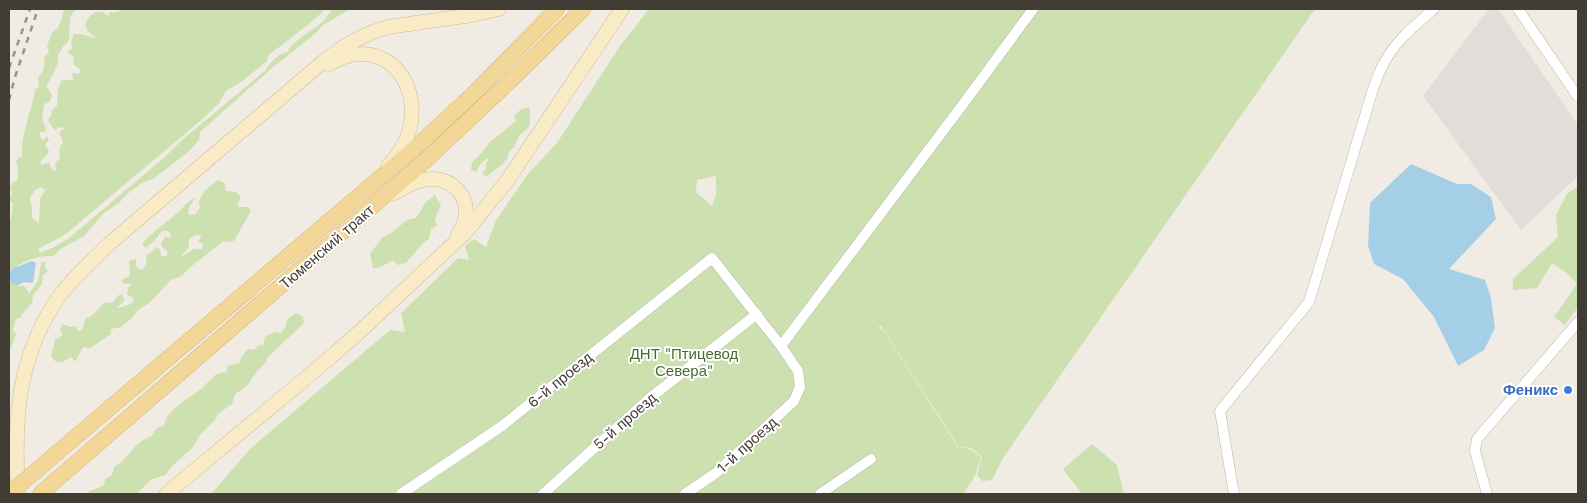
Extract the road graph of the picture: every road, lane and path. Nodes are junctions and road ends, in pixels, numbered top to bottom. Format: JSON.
{"nodes":[{"id":1,"x":499,"y":9,"type":"edge"},
{"id":2,"x":558,"y":9,"type":"edge"},
{"id":3,"x":583,"y":9,"type":"edge"},
{"id":4,"x":622,"y":9,"type":"edge"},
{"id":5,"x":1033,"y":9,"type":"edge"},
{"id":6,"x":1434,"y":9,"type":"edge"},
{"id":7,"x":1518,"y":9,"type":"edge"},
{"id":8,"x":301,"y":81,"type":"junction"},
{"id":9,"x":1578,"y":97,"type":"edge"},
{"id":10,"x":372,"y":185,"type":"junction"},
{"id":11,"x":384,"y":199,"type":"junction"},
{"id":12,"x":442,"y":256,"type":"junction"},
{"id":13,"x":757,"y":314,"type":"junction"},
{"id":14,"x":1578,"y":322,"type":"edge"},
{"id":15,"x":781,"y":346,"type":"junction"},
{"id":16,"x":871,"y":459,"type":"dead end"},
{"id":17,"x":9,"y":494,"type":"edge"},
{"id":18,"x":18,"y":494,"type":"edge"},
{"id":19,"x":40,"y":494,"type":"edge"},
{"id":20,"x":166,"y":494,"type":"edge"},
{"id":21,"x":401,"y":494,"type":"edge"},
{"id":22,"x":543,"y":494,"type":"edge"},
{"id":23,"x":684,"y":494,"type":"edge"},
{"id":24,"x":820,"y":494,"type":"edge"},
{"id":25,"x":1234,"y":494,"type":"edge"},
{"id":26,"x":1487,"y":494,"type":"edge"}],
"edges":[{"from":1,"to":8,"type":"main road"},
{"from":2,"to":10,"type":"main road","name":"Тюменский тракт"},
{"from":3,"to":11,"type":"main road","name":"Тюменский тракт"},
{"from":4,"to":12,"type":"main road"},
{"from":5,"to":15,"type":"street"},
{"from":6,"to":25,"type":"street"},
{"from":7,"to":9,"type":"street"},
{"from":8,"to":10,"type":"main road"},
{"from":8,"to":18,"type":"main road"},
{"from":10,"to":17,"type":"main road","name":"Тюменский тракт","bridge":true},
{"from":11,"to":12,"type":"main road"},
{"from":11,"to":19,"type":"main road","name":"Тюменский тракт"},
{"from":12,"to":20,"type":"main road"},
{"from":13,"to":15,"type":"street"},
{"from":13,"to":21,"type":"street","name":"6-й проезд"},
{"from":13,"to":22,"type":"street","name":"5-й проезд"},
{"from":14,"to":26,"type":"street"},
{"from":15,"to":23,"type":"street","name":"1-й проезд"},
{"from":16,"to":24,"type":"street"}]}
